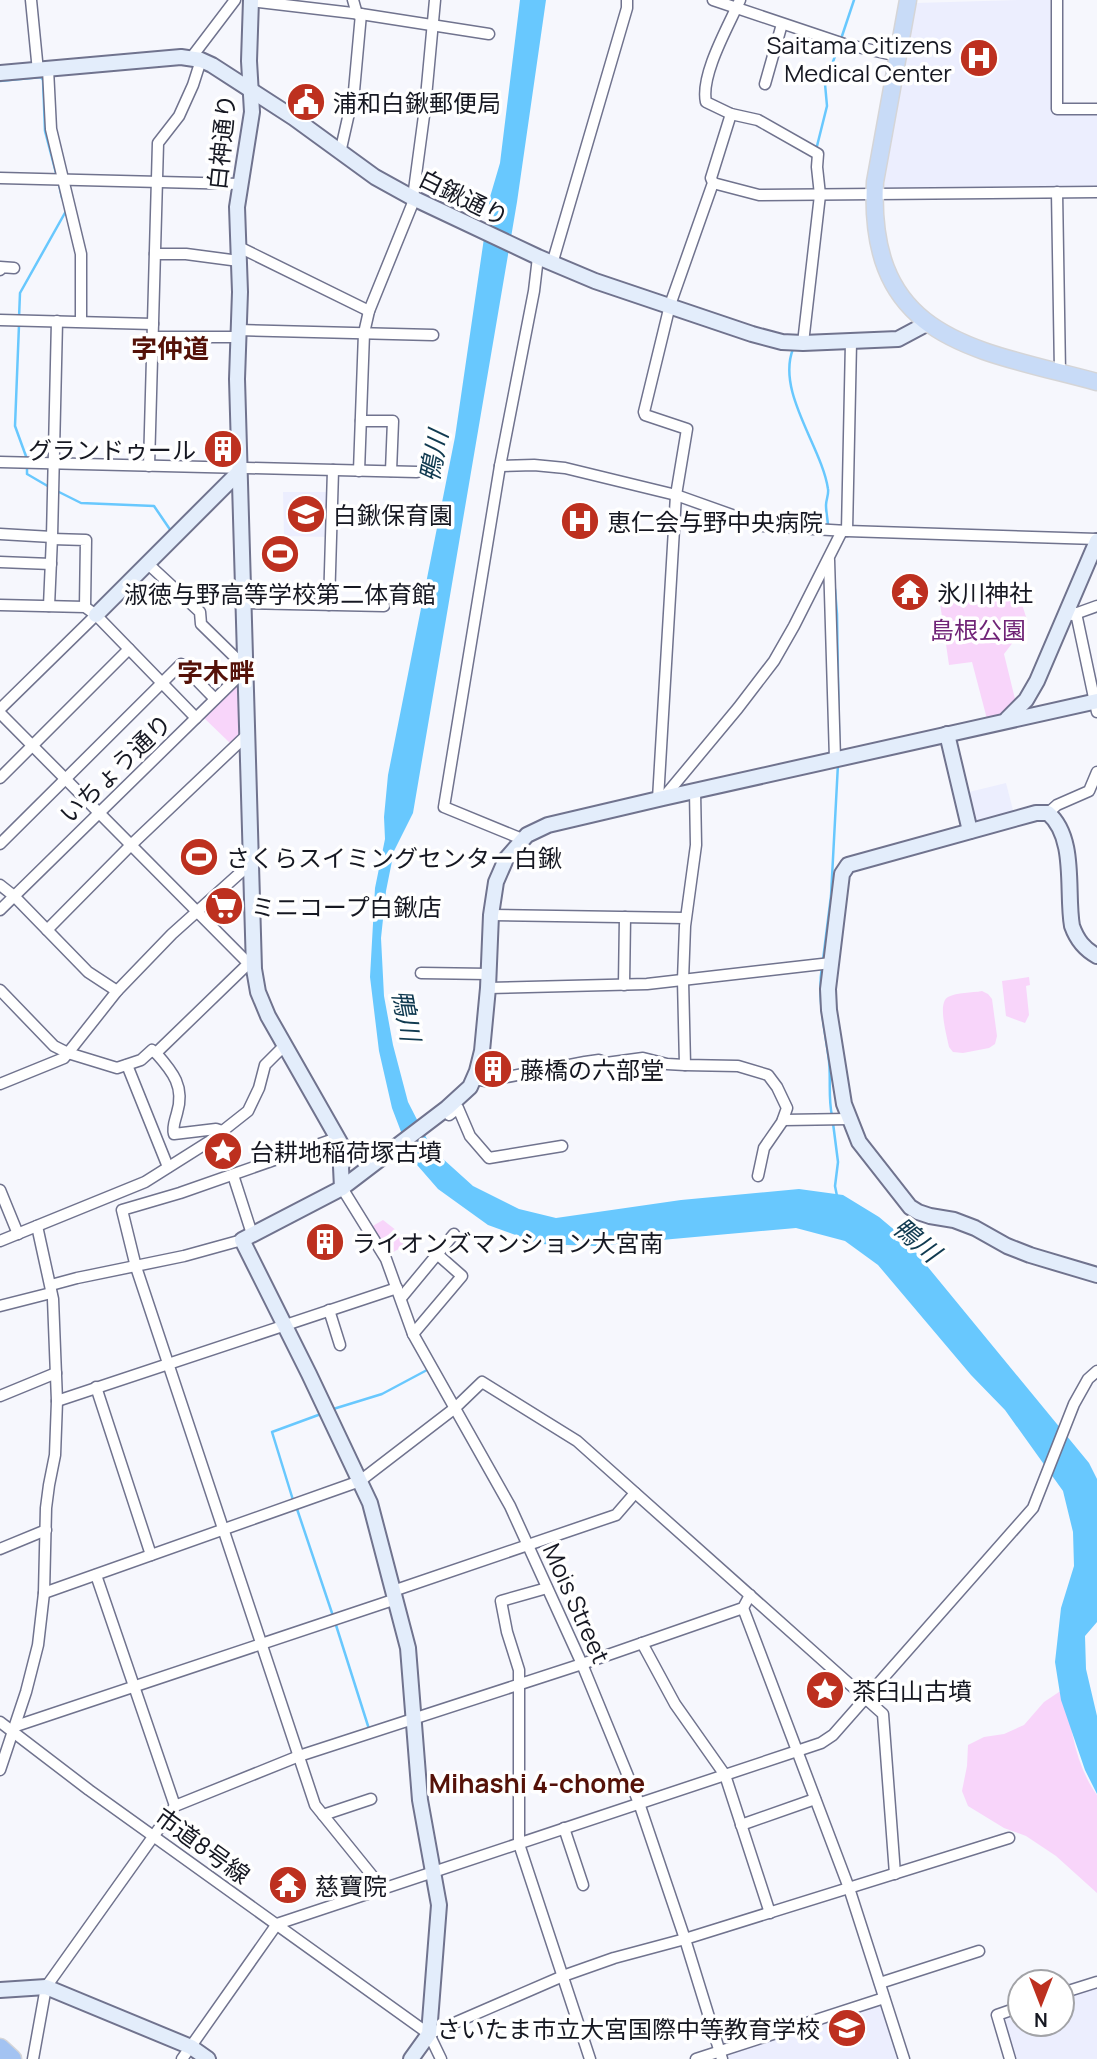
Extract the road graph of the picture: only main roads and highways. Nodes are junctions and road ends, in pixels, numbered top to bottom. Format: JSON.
{"nodes":[{"id":1,"x":908,"y":0,"type":"edge"},
{"id":2,"x":1097,"y":382,"type":"edge"},
{"id":3,"x":0,"y":2048,"type":"edge"},
{"id":4,"x":12,"y":2059,"type":"edge"}],
"edges":[{"from":1,"to":2,"type":"main road"},
{"from":3,"to":4,"type":"highway"}]}
